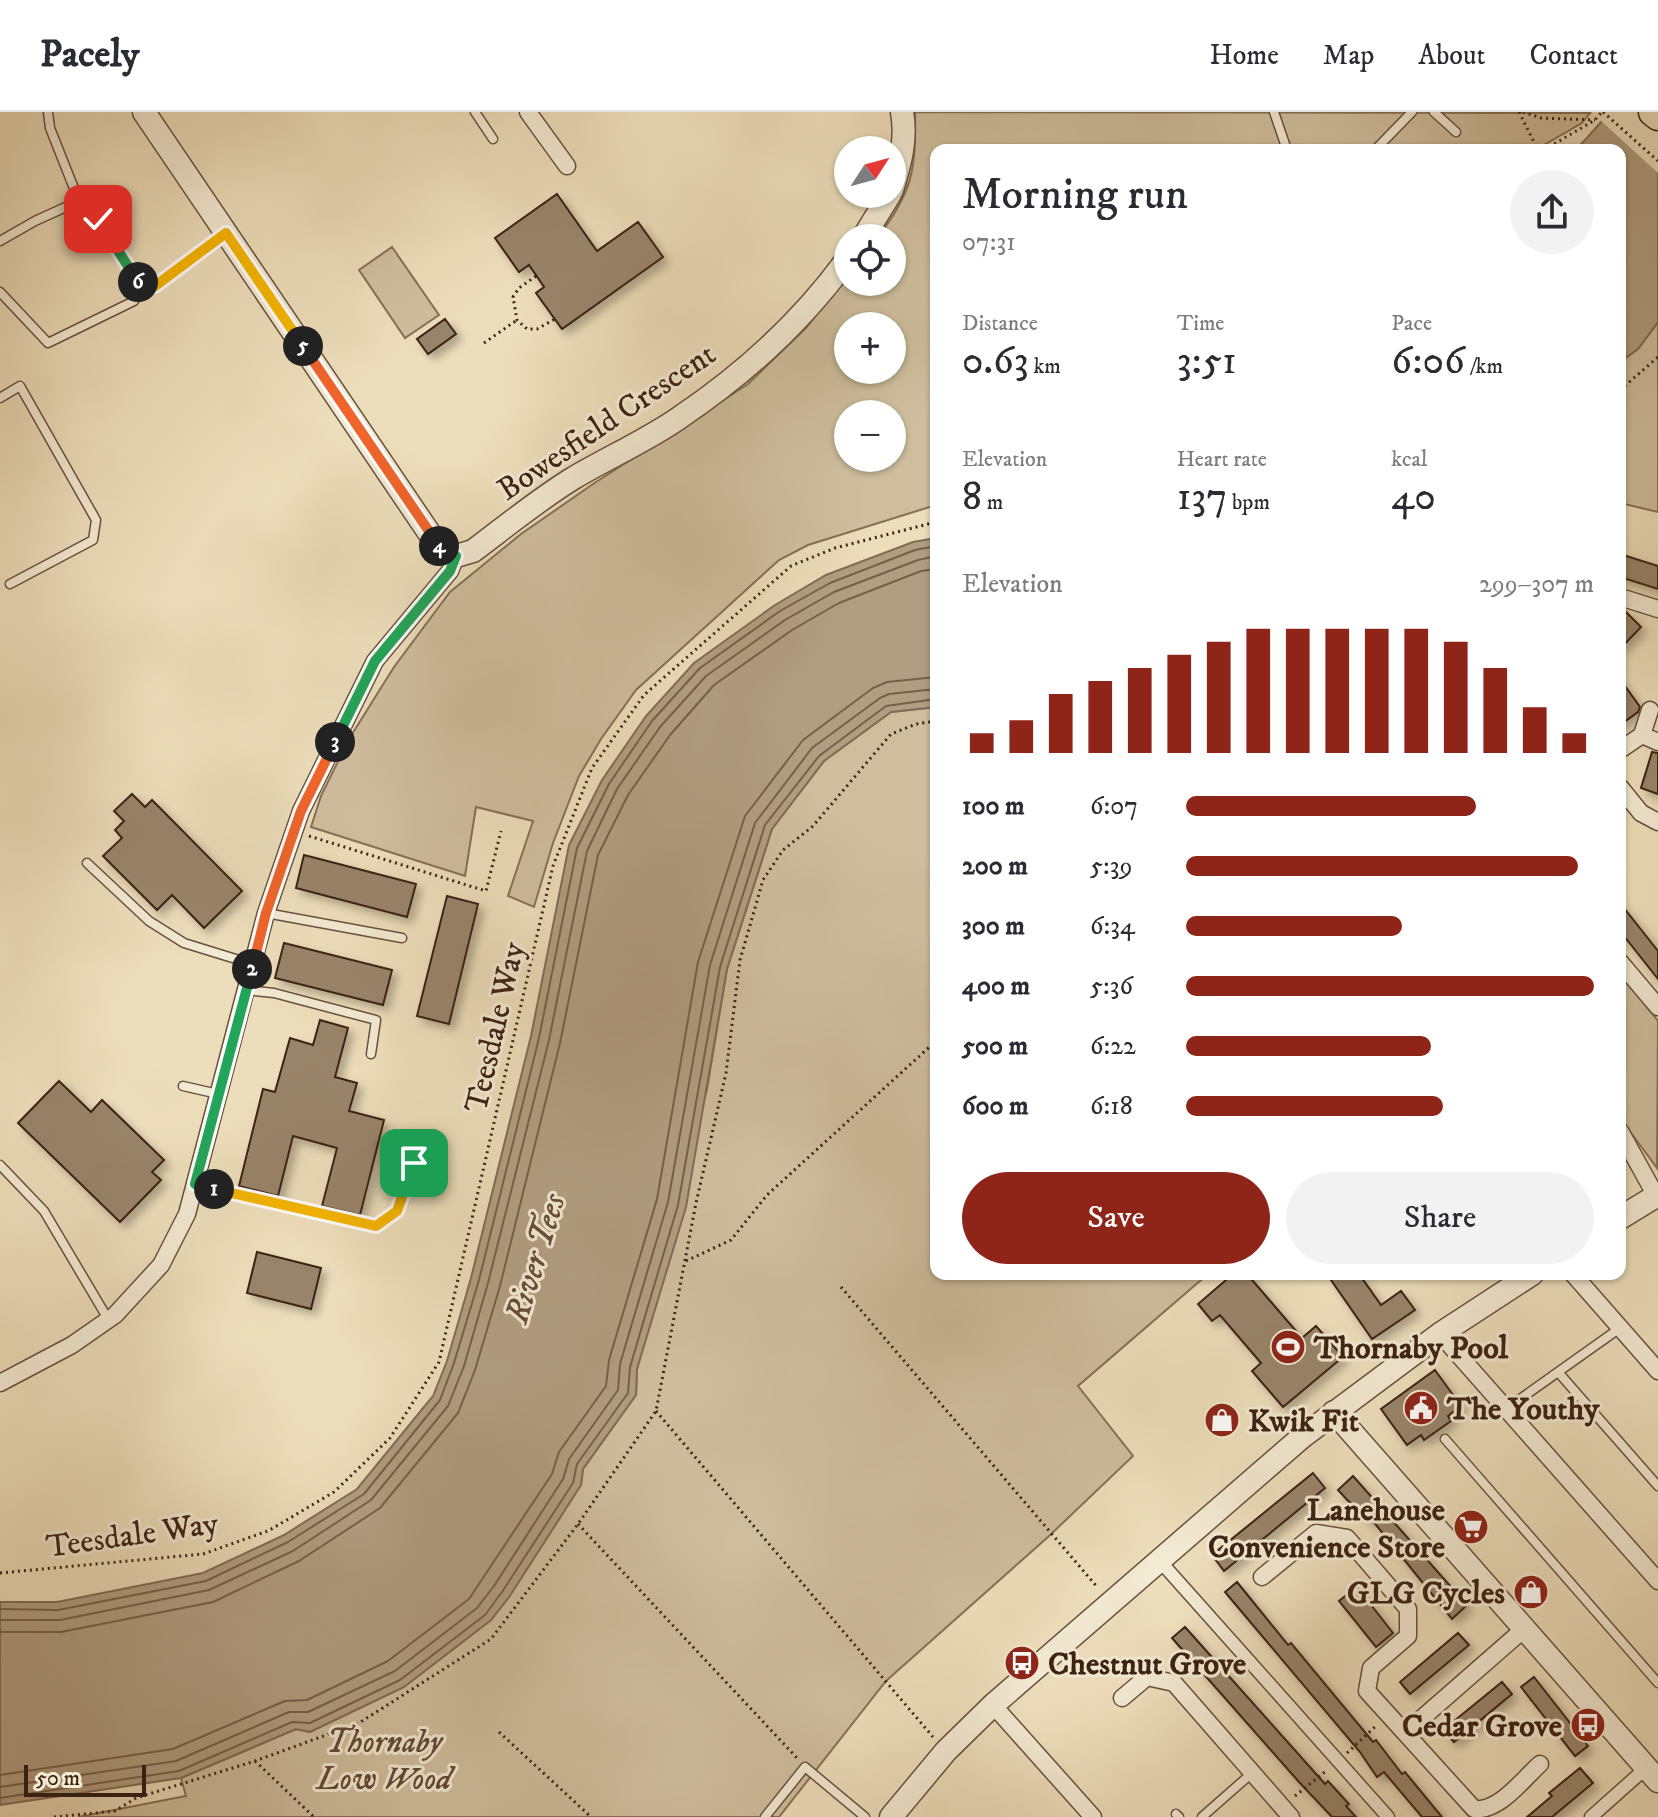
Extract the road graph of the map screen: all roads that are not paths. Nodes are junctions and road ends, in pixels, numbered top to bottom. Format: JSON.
{"nodes":[{"id":1,"x":48,"y":112,"type":"edge"},
{"id":2,"x":144,"y":112,"type":"edge"},
{"id":3,"x":475,"y":112,"type":"edge"},
{"id":4,"x":528,"y":112,"type":"edge"},
{"id":5,"x":902,"y":112,"type":"edge"},
{"id":6,"x":1274,"y":112,"type":"edge"},
{"id":7,"x":1412,"y":112,"type":"edge"},
{"id":8,"x":1434,"y":112,"type":"edge"},
{"id":9,"x":1653,"y":112,"type":"edge"},
{"id":10,"x":1658,"y":116,"type":"edge"},
{"id":11,"x":1397,"y":127,"type":"junction"},
{"id":12,"x":1456,"y":132,"type":"dead end"},
{"id":13,"x":1405,"y":135,"type":"dead end"},
{"id":14,"x":903,"y":136,"type":"edge"},
{"id":15,"x":493,"y":139,"type":"dead end"},
{"id":16,"x":1285,"y":144,"type":"edge"},
{"id":17,"x":1381,"y":144,"type":"edge"},
{"id":18,"x":567,"y":166,"type":"dead end"},
{"id":19,"x":79,"y":201,"type":"junction"},
{"id":20,"x":226,"y":233,"type":"junction"},
{"id":21,"x":0,"y":241,"type":"edge"},
{"id":22,"x":834,"y":277,"type":"edge"},
{"id":23,"x":145,"y":285,"type":"junction"},
{"id":24,"x":0,"y":292,"type":"edge"},
{"id":25,"x":0,"y":398,"type":"edge"},
{"id":26,"x":456,"y":556,"type":"junction"},
{"id":27,"x":10,"y":584,"type":"dead end"},
{"id":28,"x":1626,"y":599,"type":"edge"},
{"id":29,"x":1658,"y":609,"type":"edge"},
{"id":30,"x":1650,"y":710,"type":"dead end"},
{"id":31,"x":1642,"y":735,"type":"junction"},
{"id":32,"x":1658,"y":742,"type":"edge"},
{"id":33,"x":1626,"y":746,"type":"edge"},
{"id":34,"x":1626,"y":794,"type":"edge"},
{"id":35,"x":1658,"y":822,"type":"edge"},
{"id":36,"x":87,"y":863,"type":"dead end"},
{"id":37,"x":266,"y":913,"type":"junction"},
{"id":38,"x":402,"y":938,"type":"dead end"},
{"id":39,"x":253,"y":964,"type":"junction"},
{"id":40,"x":1626,"y":969,"type":"edge"},
{"id":41,"x":246,"y":990,"type":"junction"},
{"id":42,"x":1658,"y":1007,"type":"edge"},
{"id":43,"x":371,"y":1054,"type":"dead end"},
{"id":44,"x":183,"y":1086,"type":"dead end"},
{"id":45,"x":219,"y":1095,"type":"junction"},
{"id":46,"x":1626,"y":1142,"type":"edge"},
{"id":47,"x":414,"y":1163,"type":"dead end"},
{"id":48,"x":0,"y":1165,"type":"edge"},
{"id":49,"x":195,"y":1184,"type":"junction"},
{"id":50,"x":1657,"y":1196,"type":"edge"},
{"id":51,"x":1626,"y":1214,"type":"edge"},
{"id":52,"x":1523,"y":1280,"type":"edge"},
{"id":53,"x":1578,"y":1280,"type":"edge"},
{"id":54,"x":108,"y":1320,"type":"junction"},
{"id":55,"x":1620,"y":1328,"type":"junction"},
{"id":56,"x":1440,"y":1334,"type":"junction"},
{"id":57,"x":1658,"y":1371,"type":"edge"},
{"id":58,"x":1558,"y":1372,"type":"junction"},
{"id":59,"x":0,"y":1383,"type":"edge"},
{"id":60,"x":1506,"y":1409,"type":"junction"},
{"id":61,"x":1334,"y":1412,"type":"junction"},
{"id":62,"x":1445,"y":1439,"type":"dead end"},
{"id":63,"x":1658,"y":1486,"type":"edge"},
{"id":64,"x":1159,"y":1560,"type":"junction"},
{"id":65,"x":1262,"y":1577,"type":"dead end"},
{"id":66,"x":1658,"y":1581,"type":"edge"},
{"id":67,"x":1524,"y":1629,"type":"junction"},
{"id":68,"x":1658,"y":1683,"type":"edge"},
{"id":69,"x":1122,"y":1698,"type":"dead end"},
{"id":70,"x":993,"y":1705,"type":"junction"},
{"id":71,"x":1405,"y":1733,"type":"junction"},
{"id":72,"x":1540,"y":1764,"type":"dead end"},
{"id":73,"x":1252,"y":1773,"type":"junction"},
{"id":74,"x":1652,"y":1774,"type":"edge"},
{"id":75,"x":765,"y":1817,"type":"edge"},
{"id":76,"x":865,"y":1817,"type":"edge"},
{"id":77,"x":891,"y":1817,"type":"edge"},
{"id":78,"x":1093,"y":1817,"type":"edge"},
{"id":79,"x":1202,"y":1817,"type":"edge"},
{"id":80,"x":1291,"y":1817,"type":"edge"},
{"id":81,"x":1388,"y":1817,"type":"edge"},
{"id":82,"x":1591,"y":1817,"type":"edge"}],
"edges":[{"from":1,"to":19,"type":"lane"},
{"from":2,"to":20,"type":"street"},
{"from":3,"to":15,"type":"lane"},
{"from":4,"to":18,"type":"street"},
{"from":5,"to":14,"type":"street"},
{"from":6,"to":16,"type":"lane"},
{"from":7,"to":11,"type":"lane"},
{"from":8,"to":12,"type":"lane"},
{"from":9,"to":10,"type":"highway"},
{"from":11,"to":13,"type":"lane"},
{"from":11,"to":17,"type":"lane"},
{"from":19,"to":21,"type":"lane"},
{"from":19,"to":23,"type":"lane"},
{"from":20,"to":23,"type":"lane"},
{"from":20,"to":26,"type":"street"},
{"from":22,"to":26,"type":"street","name":"Bowesfield Crescent"},
{"from":23,"to":24,"type":"lane"},
{"from":25,"to":27,"type":"lane"},
{"from":26,"to":37,"type":"street"},
{"from":28,"to":29,"type":"street"},
{"from":30,"to":31,"type":"street"},
{"from":31,"to":32,"type":"street"},
{"from":31,"to":33,"type":"street"},
{"from":34,"to":35,"type":"street"},
{"from":36,"to":39,"type":"lane"},
{"from":37,"to":38,"type":"lane"},
{"from":37,"to":39,"type":"street"},
{"from":39,"to":41,"type":"street"},
{"from":40,"to":42,"type":"street"},
{"from":41,"to":43,"type":"lane"},
{"from":41,"to":45,"type":"street"},
{"from":44,"to":45,"type":"lane"},
{"from":45,"to":49,"type":"street"},
{"from":46,"to":50,"type":"street"},
{"from":47,"to":49,"type":"lane"},
{"from":48,"to":54,"type":"lane"},
{"from":49,"to":54,"type":"street"},
{"from":50,"to":51,"type":"street"},
{"from":52,"to":56,"type":"street"},
{"from":53,"to":55,"type":"street"},
{"from":54,"to":59,"type":"street"},
{"from":55,"to":57,"type":"street"},
{"from":55,"to":58,"type":"lane"},
{"from":56,"to":60,"type":"street"},
{"from":56,"to":61,"type":"street"},
{"from":58,"to":60,"type":"lane"},
{"from":58,"to":63,"type":"lane"},
{"from":60,"to":66,"type":"street"},
{"from":61,"to":64,"type":"street"},
{"from":61,"to":67,"type":"street"},
{"from":62,"to":68,"type":"lane"},
{"from":64,"to":70,"type":"street"},
{"from":64,"to":81,"type":"street"},
{"from":65,"to":71,"type":"street"},
{"from":67,"to":71,"type":"street"},
{"from":67,"to":74,"type":"street"},
{"from":69,"to":73,"type":"street"},
{"from":70,"to":77,"type":"street"},
{"from":70,"to":78,"type":"street"},
{"from":71,"to":72,"type":"street"},
{"from":73,"to":79,"type":"lane"},
{"from":73,"to":80,"type":"street"},
{"from":74,"to":82,"type":"street"},
{"from":75,"to":76,"type":"lane"}]}
